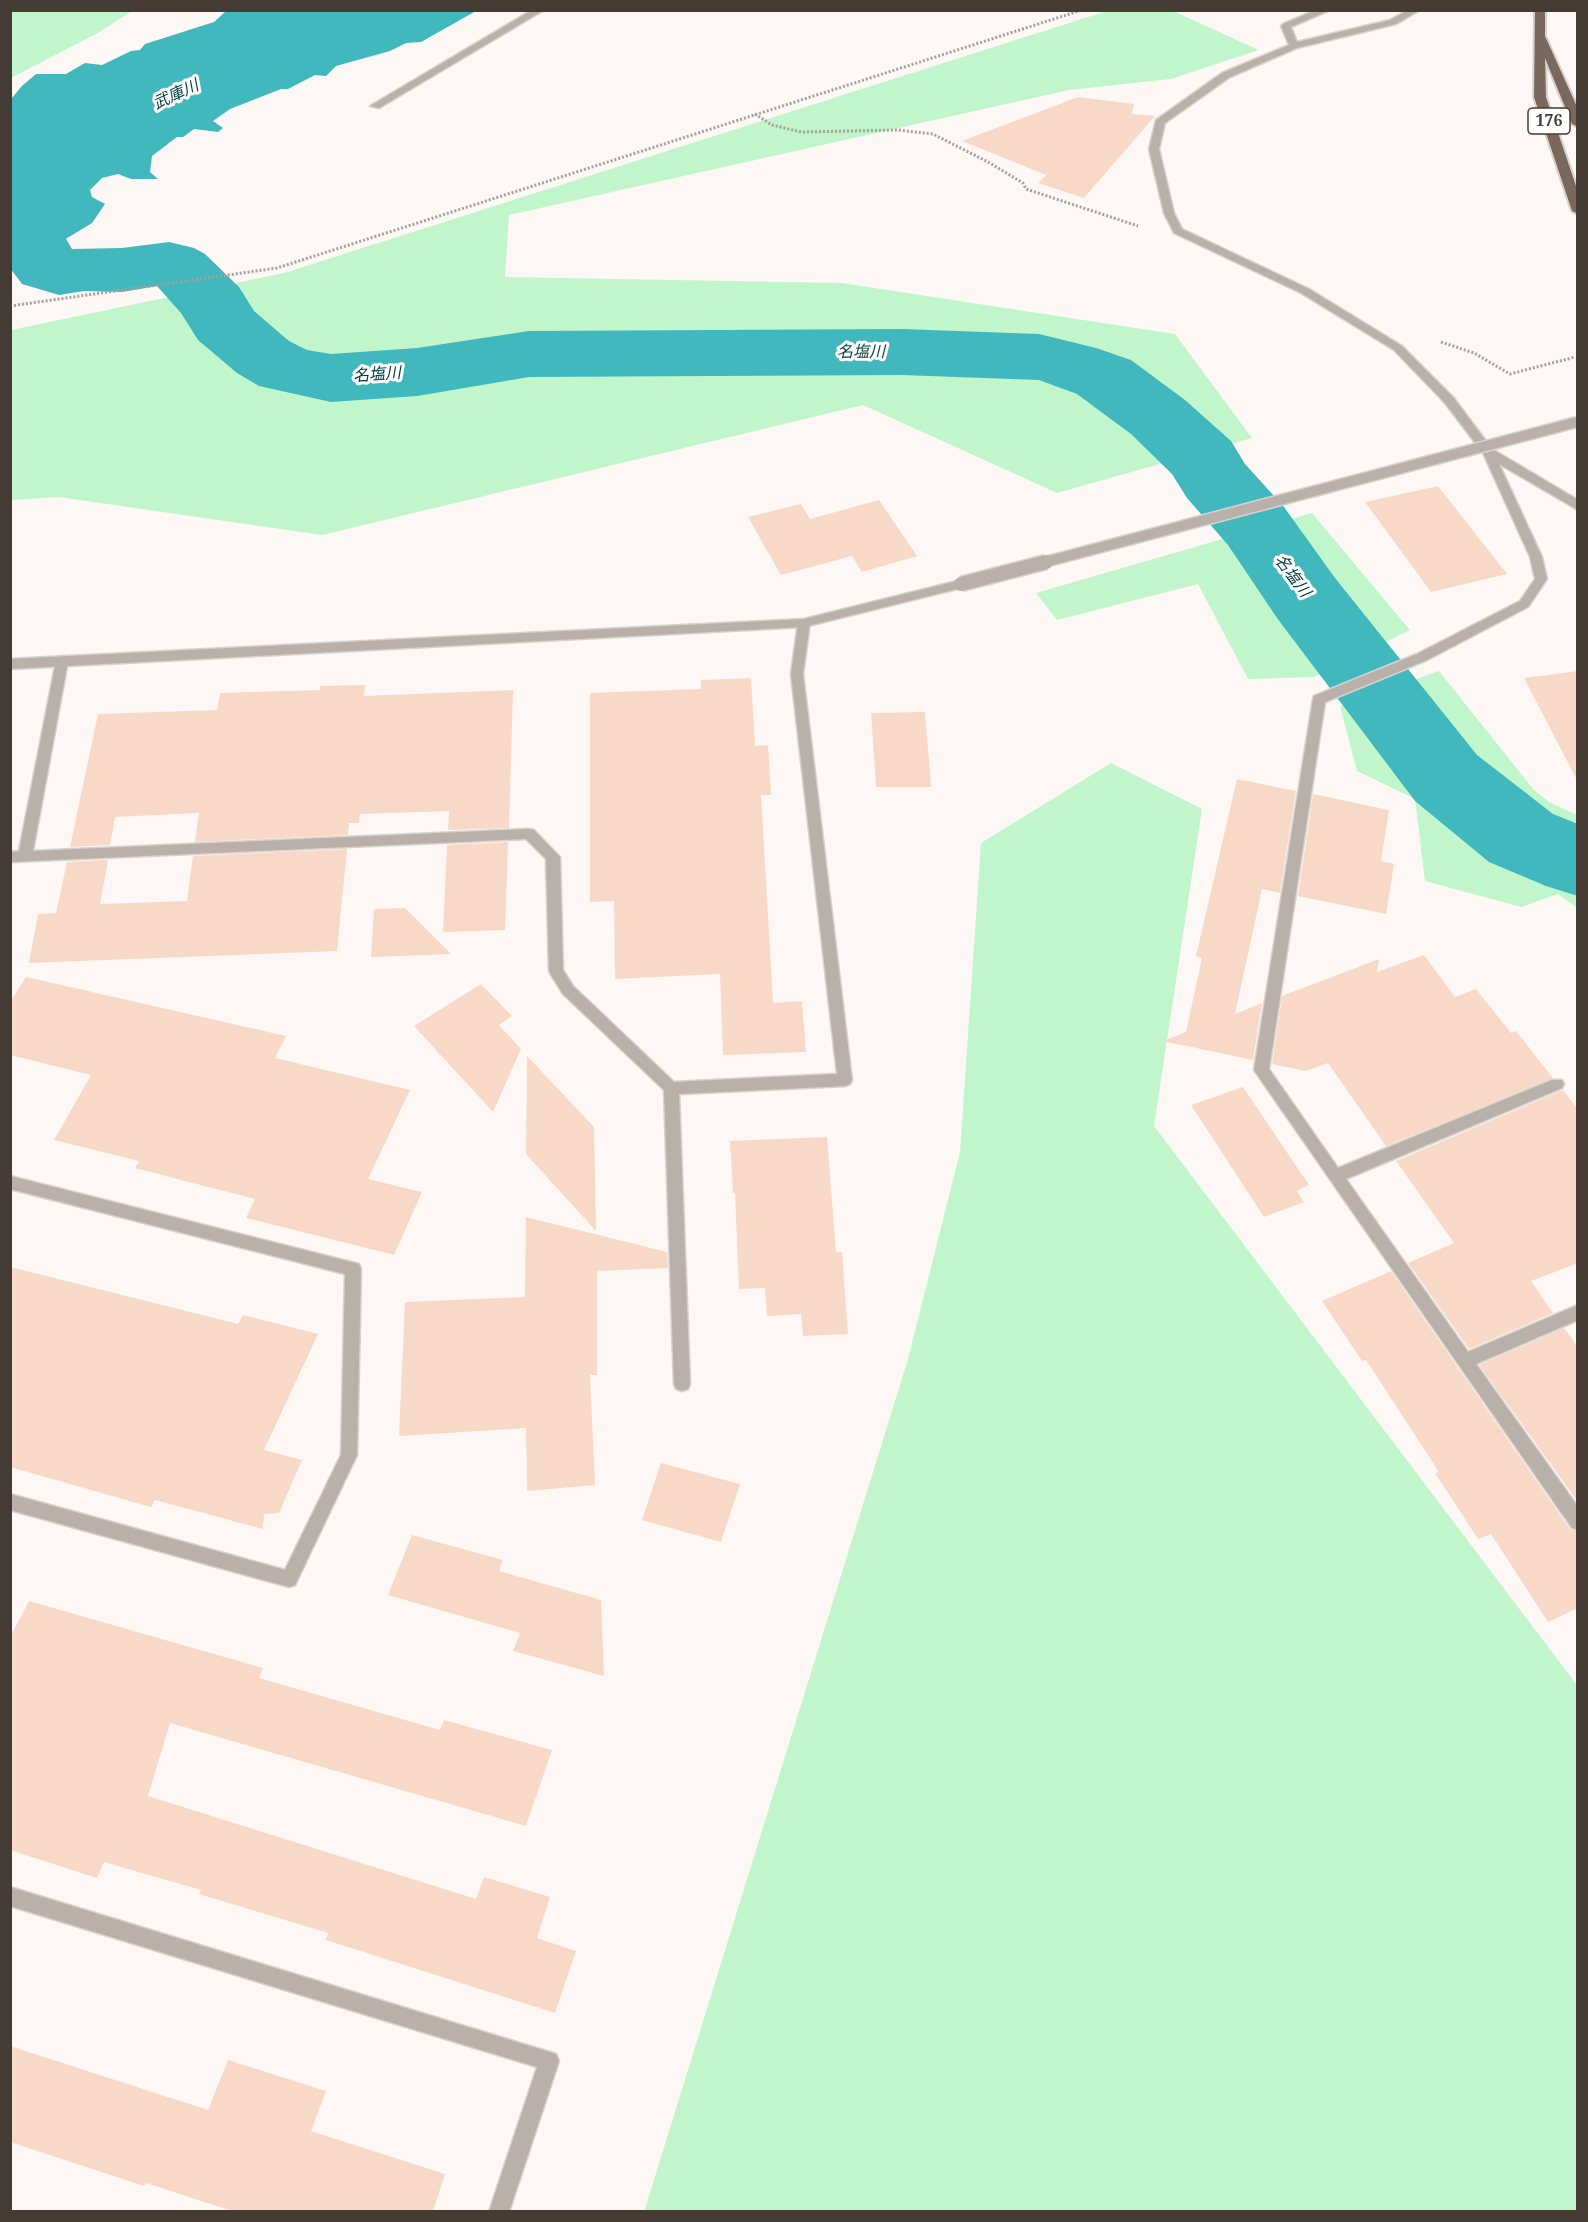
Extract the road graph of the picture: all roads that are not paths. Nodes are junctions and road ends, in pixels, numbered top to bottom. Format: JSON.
{"nodes":[{"id":1,"x":540,"y":10,"type":"edge"},
{"id":2,"x":1326,"y":10,"type":"edge"},
{"id":3,"x":1416,"y":10,"type":"edge"},
{"id":4,"x":1540,"y":10,"type":"edge"},
{"id":5,"x":1538,"y":27,"type":"junction"},
{"id":6,"x":1294,"y":46,"type":"junction"},
{"id":7,"x":375,"y":106,"type":"dead end"},
{"id":8,"x":1578,"y":124,"type":"edge"},
{"id":9,"x":1578,"y":212,"type":"edge"},
{"id":10,"x":1577,"y":422,"type":"edge"},
{"id":11,"x":1488,"y":452,"type":"junction"},
{"id":12,"x":1578,"y":506,"type":"edge"},
{"id":13,"x":804,"y":623,"type":"junction"},
{"id":14,"x":62,"y":662,"type":"junction"},
{"id":15,"x":10,"y":664,"type":"edge"},
{"id":16,"x":10,"y":857,"type":"edge"},
{"id":17,"x":25,"y":857,"type":"junction"},
{"id":18,"x":1557,"y":1084,"type":"dead end"},
{"id":19,"x":671,"y":1088,"type":"junction"},
{"id":20,"x":1336,"y":1176,"type":"junction"},
{"id":21,"x":10,"y":1182,"type":"edge"},
{"id":22,"x":1578,"y":1312,"type":"edge"},
{"id":23,"x":1465,"y":1361,"type":"junction"},
{"id":24,"x":682,"y":1384,"type":"dead end"},
{"id":25,"x":10,"y":1502,"type":"edge"},
{"id":26,"x":1578,"y":1522,"type":"edge"},
{"id":27,"x":10,"y":1896,"type":"edge"},
{"id":28,"x":499,"y":2211,"type":"edge"}],
"edges":[{"from":1,"to":7,"type":"street"},
{"from":2,"to":6,"type":"street"},
{"from":3,"to":6,"type":"street"},
{"from":4,"to":5,"type":"highway","number":"176"},
{"from":5,"to":8,"type":"highway","number":"176"},
{"from":5,"to":9,"type":"highway","number":"176"},
{"from":6,"to":11,"type":"street"},
{"from":10,"to":13,"type":"street","bridge":true},
{"from":11,"to":12,"type":"street"},
{"from":11,"to":20,"type":"street"},
{"from":13,"to":14,"type":"street"},
{"from":13,"to":19,"type":"street"},
{"from":14,"to":15,"type":"street"},
{"from":14,"to":17,"type":"street"},
{"from":16,"to":17,"type":"street"},
{"from":17,"to":19,"type":"street"},
{"from":18,"to":20,"type":"street"},
{"from":19,"to":24,"type":"street"},
{"from":20,"to":23,"type":"street"},
{"from":21,"to":25,"type":"street"},
{"from":22,"to":23,"type":"street"},
{"from":23,"to":26,"type":"street"},
{"from":27,"to":28,"type":"street"}]}
